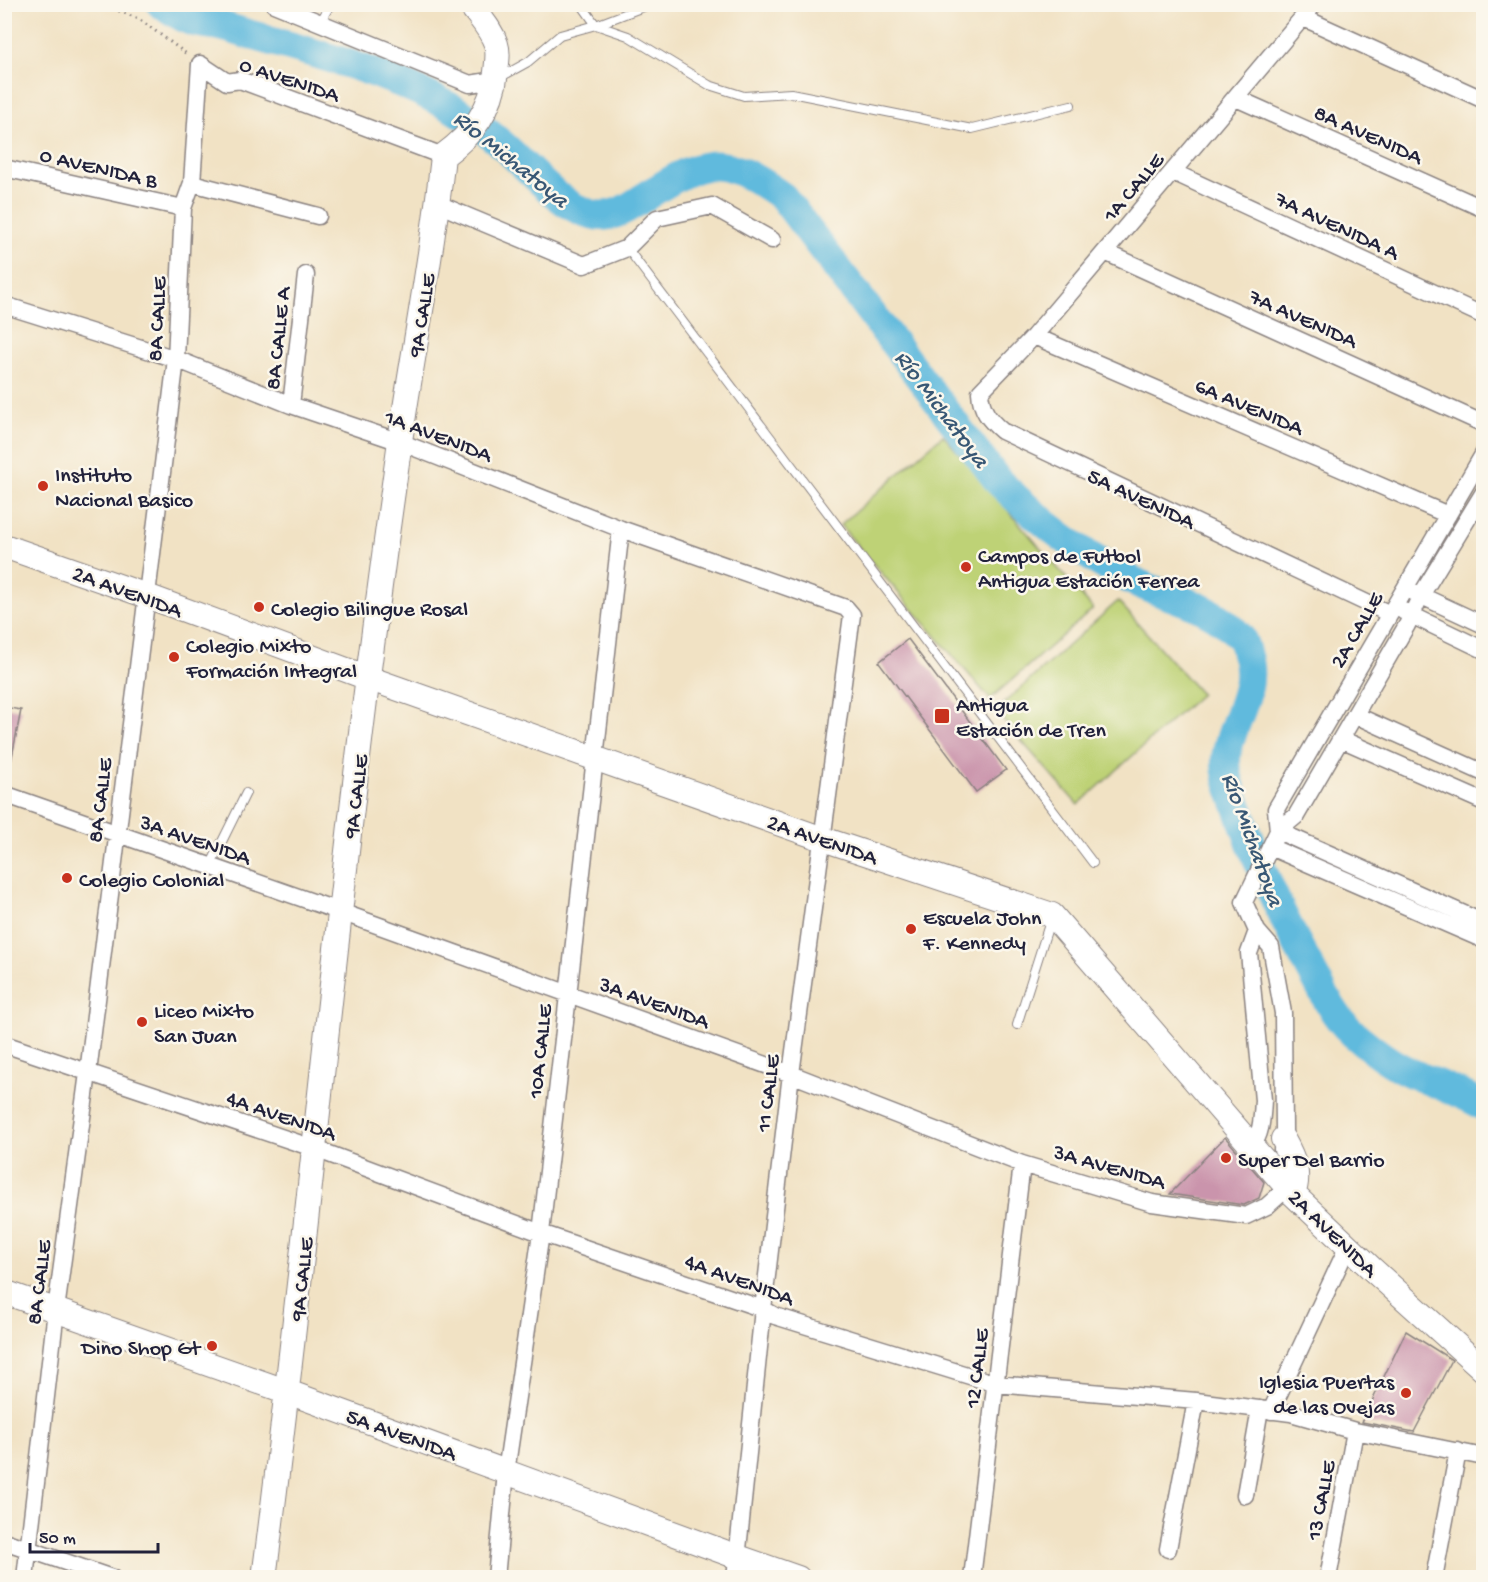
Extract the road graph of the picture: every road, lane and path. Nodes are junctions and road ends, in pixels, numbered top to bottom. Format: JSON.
{"nodes":[{"id":1,"x":102,"y":4,"type":"edge"},
{"id":2,"x":274,"y":4,"type":"edge"},
{"id":3,"x":331,"y":4,"type":"edge"},
{"id":4,"x":470,"y":4,"type":"edge"},
{"id":5,"x":581,"y":4,"type":"edge"},
{"id":6,"x":651,"y":4,"type":"edge"},
{"id":7,"x":1309,"y":11,"type":"edge"},
{"id":8,"x":320,"y":22,"type":"junction"},
{"id":9,"x":596,"y":25,"type":"junction"},
{"id":10,"x":200,"y":64,"type":"junction"},
{"id":11,"x":493,"y":91,"type":"junction"},
{"id":12,"x":1236,"y":98,"type":"junction"},
{"id":13,"x":1484,"y":100,"type":"edge"},
{"id":14,"x":1071,"y":105,"type":"dead end"},
{"id":15,"x":443,"y":156,"type":"junction"},
{"id":16,"x":4,"y":168,"type":"edge"},
{"id":17,"x":1173,"y":172,"type":"junction"},
{"id":18,"x":192,"y":183,"type":"junction"},
{"id":19,"x":438,"y":204,"type":"junction"},
{"id":20,"x":183,"y":208,"type":"junction"},
{"id":21,"x":1484,"y":209,"type":"edge"},
{"id":22,"x":318,"y":216,"type":"dead end"},
{"id":23,"x":772,"y":240,"type":"dead end"},
{"id":24,"x":627,"y":248,"type":"junction"},
{"id":25,"x":1106,"y":252,"type":"junction"},
{"id":26,"x":306,"y":275,"type":"dead end"},
{"id":27,"x":4,"y":305,"type":"edge"},
{"id":28,"x":1484,"y":316,"type":"edge"},
{"id":29,"x":1034,"y":336,"type":"junction"},
{"id":30,"x":176,"y":359,"type":"junction"},
{"id":31,"x":980,"y":392,"type":"joint"},
{"id":32,"x":291,"y":405,"type":"junction"},
{"id":33,"x":1484,"y":424,"type":"edge"},
{"id":34,"x":400,"y":442,"type":"junction"},
{"id":35,"x":1484,"y":453,"type":"edge"},
{"id":36,"x":1464,"y":487,"type":"junction"},
{"id":37,"x":1481,"y":500,"type":"edge"},
{"id":38,"x":1448,"y":514,"type":"junction"},
{"id":39,"x":621,"y":529,"type":"junction"},
{"id":40,"x":4,"y":546,"type":"edge"},
{"id":41,"x":1405,"y":587,"type":"junction"},
{"id":42,"x":147,"y":596,"type":"junction"},
{"id":43,"x":1420,"y":597,"type":"junction"},
{"id":44,"x":1392,"y":610,"type":"junction"},
{"id":45,"x":852,"y":615,"type":"joint"},
{"id":46,"x":1411,"y":615,"type":"junction"},
{"id":47,"x":1484,"y":625,"type":"edge"},
{"id":48,"x":1484,"y":650,"type":"edge"},
{"id":49,"x":368,"y":678,"type":"junction"},
{"id":50,"x":1355,"y":716,"type":"junction"},
{"id":51,"x":1341,"y":739,"type":"junction"},
{"id":52,"x":595,"y":758,"type":"junction"},
{"id":53,"x":1484,"y":773,"type":"edge"},
{"id":54,"x":246,"y":793,"type":"dead end"},
{"id":55,"x":4,"y":794,"type":"edge"},
{"id":56,"x":1484,"y":802,"type":"edge"},
{"id":57,"x":1278,"y":831,"type":"junction"},
{"id":58,"x":117,"y":835,"type":"junction"},
{"id":59,"x":823,"y":839,"type":"junction"},
{"id":60,"x":1267,"y":851,"type":"junction"},
{"id":61,"x":1093,"y":863,"type":"dead end"},
{"id":62,"x":210,"y":867,"type":"junction"},
{"id":63,"x":341,"y":912,"type":"junction"},
{"id":64,"x":1052,"y":915,"type":"junction"},
{"id":65,"x":1484,"y":923,"type":"edge"},
{"id":66,"x":1257,"y":931,"type":"junction"},
{"id":67,"x":1484,"y":940,"type":"edge"},
{"id":68,"x":567,"y":993,"type":"junction"},
{"id":69,"x":1017,"y":1025,"type":"dead end"},
{"id":70,"x":4,"y":1044,"type":"edge"},
{"id":71,"x":1284,"y":1070,"type":"junction"},
{"id":72,"x":1261,"y":1071,"type":"junction"},
{"id":73,"x":88,"y":1073,"type":"junction"},
{"id":74,"x":791,"y":1074,"type":"junction"},
{"id":75,"x":1283,"y":1139,"type":"joint"},
{"id":76,"x":1251,"y":1147,"type":"junction"},
{"id":77,"x":313,"y":1148,"type":"junction"},
{"id":78,"x":1022,"y":1164,"type":"junction"},
{"id":79,"x":1285,"y":1186,"type":"junction"},
{"id":80,"x":541,"y":1233,"type":"junction"},
{"id":81,"x":1348,"y":1246,"type":"junction"},
{"id":82,"x":4,"y":1292,"type":"edge"},
{"id":83,"x":763,"y":1309,"type":"junction"},
{"id":84,"x":56,"y":1310,"type":"junction"},
{"id":85,"x":1484,"y":1370,"type":"edge"},
{"id":86,"x":996,"y":1384,"type":"junction"},
{"id":87,"x":288,"y":1392,"type":"junction"},
{"id":88,"x":1196,"y":1401,"type":"junction"},
{"id":89,"x":1265,"y":1410,"type":"junction"},
{"id":90,"x":1355,"y":1431,"type":"junction"},
{"id":91,"x":1458,"y":1451,"type":"junction"},
{"id":92,"x":1484,"y":1457,"type":"edge"},
{"id":93,"x":506,"y":1472,"type":"junction"},
{"id":94,"x":1245,"y":1495,"type":"dead end"},
{"id":95,"x":4,"y":1541,"type":"edge"},
{"id":96,"x":1168,"y":1549,"type":"dead end"},
{"id":97,"x":28,"y":1550,"type":"junction"},
{"id":98,"x":736,"y":1568,"type":"edge"},
{"id":99,"x":25,"y":1578,"type":"edge"},
{"id":100,"x":112,"y":1578,"type":"edge"},
{"id":101,"x":264,"y":1578,"type":"edge"},
{"id":102,"x":496,"y":1578,"type":"edge"},
{"id":103,"x":798,"y":1578,"type":"edge"},
{"id":104,"x":972,"y":1578,"type":"edge"},
{"id":105,"x":1328,"y":1578,"type":"edge"},
{"id":106,"x":1434,"y":1578,"type":"edge"}],
"edges":[{"from":1,"to":10,"type":"path"},
{"from":2,"to":8,"type":"street"},
{"from":3,"to":8,"type":"lane"},
{"from":4,"to":11,"type":"main road"},
{"from":5,"to":9,"type":"lane"},
{"from":6,"to":9,"type":"lane"},
{"from":7,"to":12,"type":"street","name":"1A CALLE"},
{"from":7,"to":13,"type":"street"},
{"from":8,"to":11,"type":"street"},
{"from":9,"to":11,"type":"lane"},
{"from":9,"to":14,"type":"lane"},
{"from":10,"to":15,"type":"street","name":"0 AVENIDA"},
{"from":10,"to":18,"type":"street","name":"8A CALLE"},
{"from":11,"to":15,"type":"main road"},
{"from":12,"to":17,"type":"street","name":"1A CALLE"},
{"from":12,"to":21,"type":"street","name":"8A AVENIDA"},
{"from":15,"to":19,"type":"main road","name":"9A CALLE"},
{"from":16,"to":20,"type":"street","name":"0 AVENIDA B"},
{"from":17,"to":25,"type":"street","name":"1A CALLE"},
{"from":17,"to":28,"type":"street","name":"7A AVENIDA A"},
{"from":18,"to":20,"type":"street","name":"8A CALLE"},
{"from":18,"to":22,"type":"street"},
{"from":19,"to":24,"type":"street"},
{"from":19,"to":34,"type":"main road","name":"9A CALLE"},
{"from":20,"to":30,"type":"street","name":"8A CALLE"},
{"from":23,"to":24,"type":"street"},
{"from":24,"to":61,"type":"lane"},
{"from":25,"to":29,"type":"street","name":"1A CALLE"},
{"from":25,"to":33,"type":"street","name":"7A AVENIDA"},
{"from":26,"to":32,"type":"street","name":"8A CALLE A"},
{"from":27,"to":30,"type":"street","name":"1A AVENIDA"},
{"from":29,"to":31,"type":"street","name":"1A CALLE"},
{"from":29,"to":38,"type":"street","name":"6A AVENIDA"},
{"from":30,"to":32,"type":"street","name":"1A AVENIDA"},
{"from":30,"to":42,"type":"street","name":"8A CALLE"},
{"from":31,"to":44,"type":"street","name":"5A AVENIDA"},
{"from":32,"to":34,"type":"street","name":"1A AVENIDA"},
{"from":34,"to":39,"type":"street","name":"1A AVENIDA"},
{"from":34,"to":49,"type":"main road","name":"9A CALLE"},
{"from":35,"to":36,"type":"street","name":"2A CALLE"},
{"from":36,"to":37,"type":"street"},
{"from":36,"to":38,"type":"street","name":"2A CALLE"},
{"from":37,"to":43,"type":"street","name":"2A CALLE"},
{"from":38,"to":41,"type":"street","name":"2A CALLE"},
{"from":39,"to":45,"type":"street","name":"1A AVENIDA"},
{"from":39,"to":52,"type":"street","name":"10A CALLE"},
{"from":40,"to":42,"type":"main road","name":"2A AVENIDA"},
{"from":41,"to":43,"type":"street"},
{"from":41,"to":44,"type":"street","name":"2A CALLE"},
{"from":42,"to":49,"type":"main road","name":"2A AVENIDA"},
{"from":42,"to":58,"type":"street","name":"8A CALLE"},
{"from":43,"to":46,"type":"street","name":"2A CALLE"},
{"from":43,"to":47,"type":"street"},
{"from":44,"to":46,"type":"street","name":"5A AVENIDA"},
{"from":44,"to":57,"type":"street","name":"2A CALLE"},
{"from":45,"to":59,"type":"street","name":"11 CALLE"},
{"from":46,"to":48,"type":"street","name":"5A AVENIDA"},
{"from":46,"to":50,"type":"street","name":"2A CALLE"},
{"from":49,"to":52,"type":"main road","name":"2A AVENIDA"},
{"from":49,"to":63,"type":"main road","name":"9A CALLE"},
{"from":50,"to":51,"type":"street","name":"2A CALLE"},
{"from":50,"to":53,"type":"street"},
{"from":51,"to":56,"type":"street"},
{"from":51,"to":57,"type":"street","name":"2A CALLE"},
{"from":52,"to":59,"type":"main road","name":"2A AVENIDA"},
{"from":52,"to":68,"type":"street","name":"10A CALLE"},
{"from":54,"to":62,"type":"lane"},
{"from":55,"to":58,"type":"street","name":"3A AVENIDA"},
{"from":57,"to":60,"type":"street","name":"2A CALLE"},
{"from":57,"to":65,"type":"street"},
{"from":58,"to":62,"type":"street","name":"3A AVENIDA"},
{"from":58,"to":73,"type":"street","name":"8A CALLE"},
{"from":59,"to":64,"type":"main road","name":"2A AVENIDA"},
{"from":59,"to":74,"type":"street","name":"11 CALLE"},
{"from":60,"to":66,"type":"street","name":"2A CALLE"},
{"from":60,"to":67,"type":"street"},
{"from":62,"to":63,"type":"street","name":"3A AVENIDA"},
{"from":63,"to":68,"type":"street","name":"3A AVENIDA"},
{"from":63,"to":77,"type":"main road","name":"9A CALLE"},
{"from":64,"to":69,"type":"lane"},
{"from":64,"to":76,"type":"main road","name":"2A AVENIDA"},
{"from":66,"to":71,"type":"street","name":"2A CALLE"},
{"from":66,"to":72,"type":"street"},
{"from":68,"to":74,"type":"street","name":"3A AVENIDA"},
{"from":68,"to":80,"type":"street","name":"10A CALLE"},
{"from":70,"to":73,"type":"street","name":"4A AVENIDA"},
{"from":71,"to":72,"type":"street"},
{"from":71,"to":75,"type":"street","name":"2A CALLE"},
{"from":72,"to":76,"type":"street"},
{"from":73,"to":77,"type":"street","name":"4A AVENIDA"},
{"from":73,"to":84,"type":"street","name":"8A CALLE"},
{"from":74,"to":78,"type":"street","name":"3A AVENIDA"},
{"from":74,"to":83,"type":"street","name":"11 CALLE"},
{"from":75,"to":79,"type":"main road"},
{"from":76,"to":79,"type":"main road","name":"2A AVENIDA"},
{"from":77,"to":80,"type":"street","name":"4A AVENIDA"},
{"from":77,"to":87,"type":"main road","name":"9A CALLE"},
{"from":78,"to":79,"type":"street","name":"3A AVENIDA"},
{"from":78,"to":86,"type":"street","name":"12 CALLE"},
{"from":79,"to":81,"type":"main road","name":"2A AVENIDA"},
{"from":80,"to":83,"type":"street","name":"4A AVENIDA"},
{"from":80,"to":93,"type":"street","name":"10A CALLE"},
{"from":81,"to":85,"type":"main road","name":"2A AVENIDA"},
{"from":81,"to":89,"type":"street"},
{"from":82,"to":84,"type":"main road","name":"5A AVENIDA"},
{"from":83,"to":86,"type":"street","name":"4A AVENIDA"},
{"from":83,"to":98,"type":"street","name":"11 CALLE"},
{"from":84,"to":87,"type":"main road","name":"5A AVENIDA"},
{"from":84,"to":97,"type":"street","name":"8A CALLE"},
{"from":86,"to":88,"type":"street","name":"4A AVENIDA"},
{"from":86,"to":104,"type":"street","name":"12 CALLE"},
{"from":87,"to":93,"type":"main road","name":"5A AVENIDA"},
{"from":87,"to":101,"type":"main road","name":"9A CALLE"},
{"from":88,"to":89,"type":"street","name":"4A AVENIDA"},
{"from":88,"to":96,"type":"street"},
{"from":89,"to":90,"type":"street","name":"4A AVENIDA"},
{"from":89,"to":94,"type":"street"},
{"from":90,"to":91,"type":"street","name":"4A AVENIDA"},
{"from":90,"to":105,"type":"street","name":"13 CALLE"},
{"from":91,"to":92,"type":"street","name":"4A AVENIDA"},
{"from":91,"to":106,"type":"street"},
{"from":93,"to":98,"type":"main road","name":"5A AVENIDA"},
{"from":93,"to":102,"type":"street","name":"10A CALLE"},
{"from":95,"to":97,"type":"street"},
{"from":97,"to":99,"type":"street","name":"8A CALLE"},
{"from":97,"to":100,"type":"street"},
{"from":98,"to":103,"type":"main road","name":"5A AVENIDA"}]}
